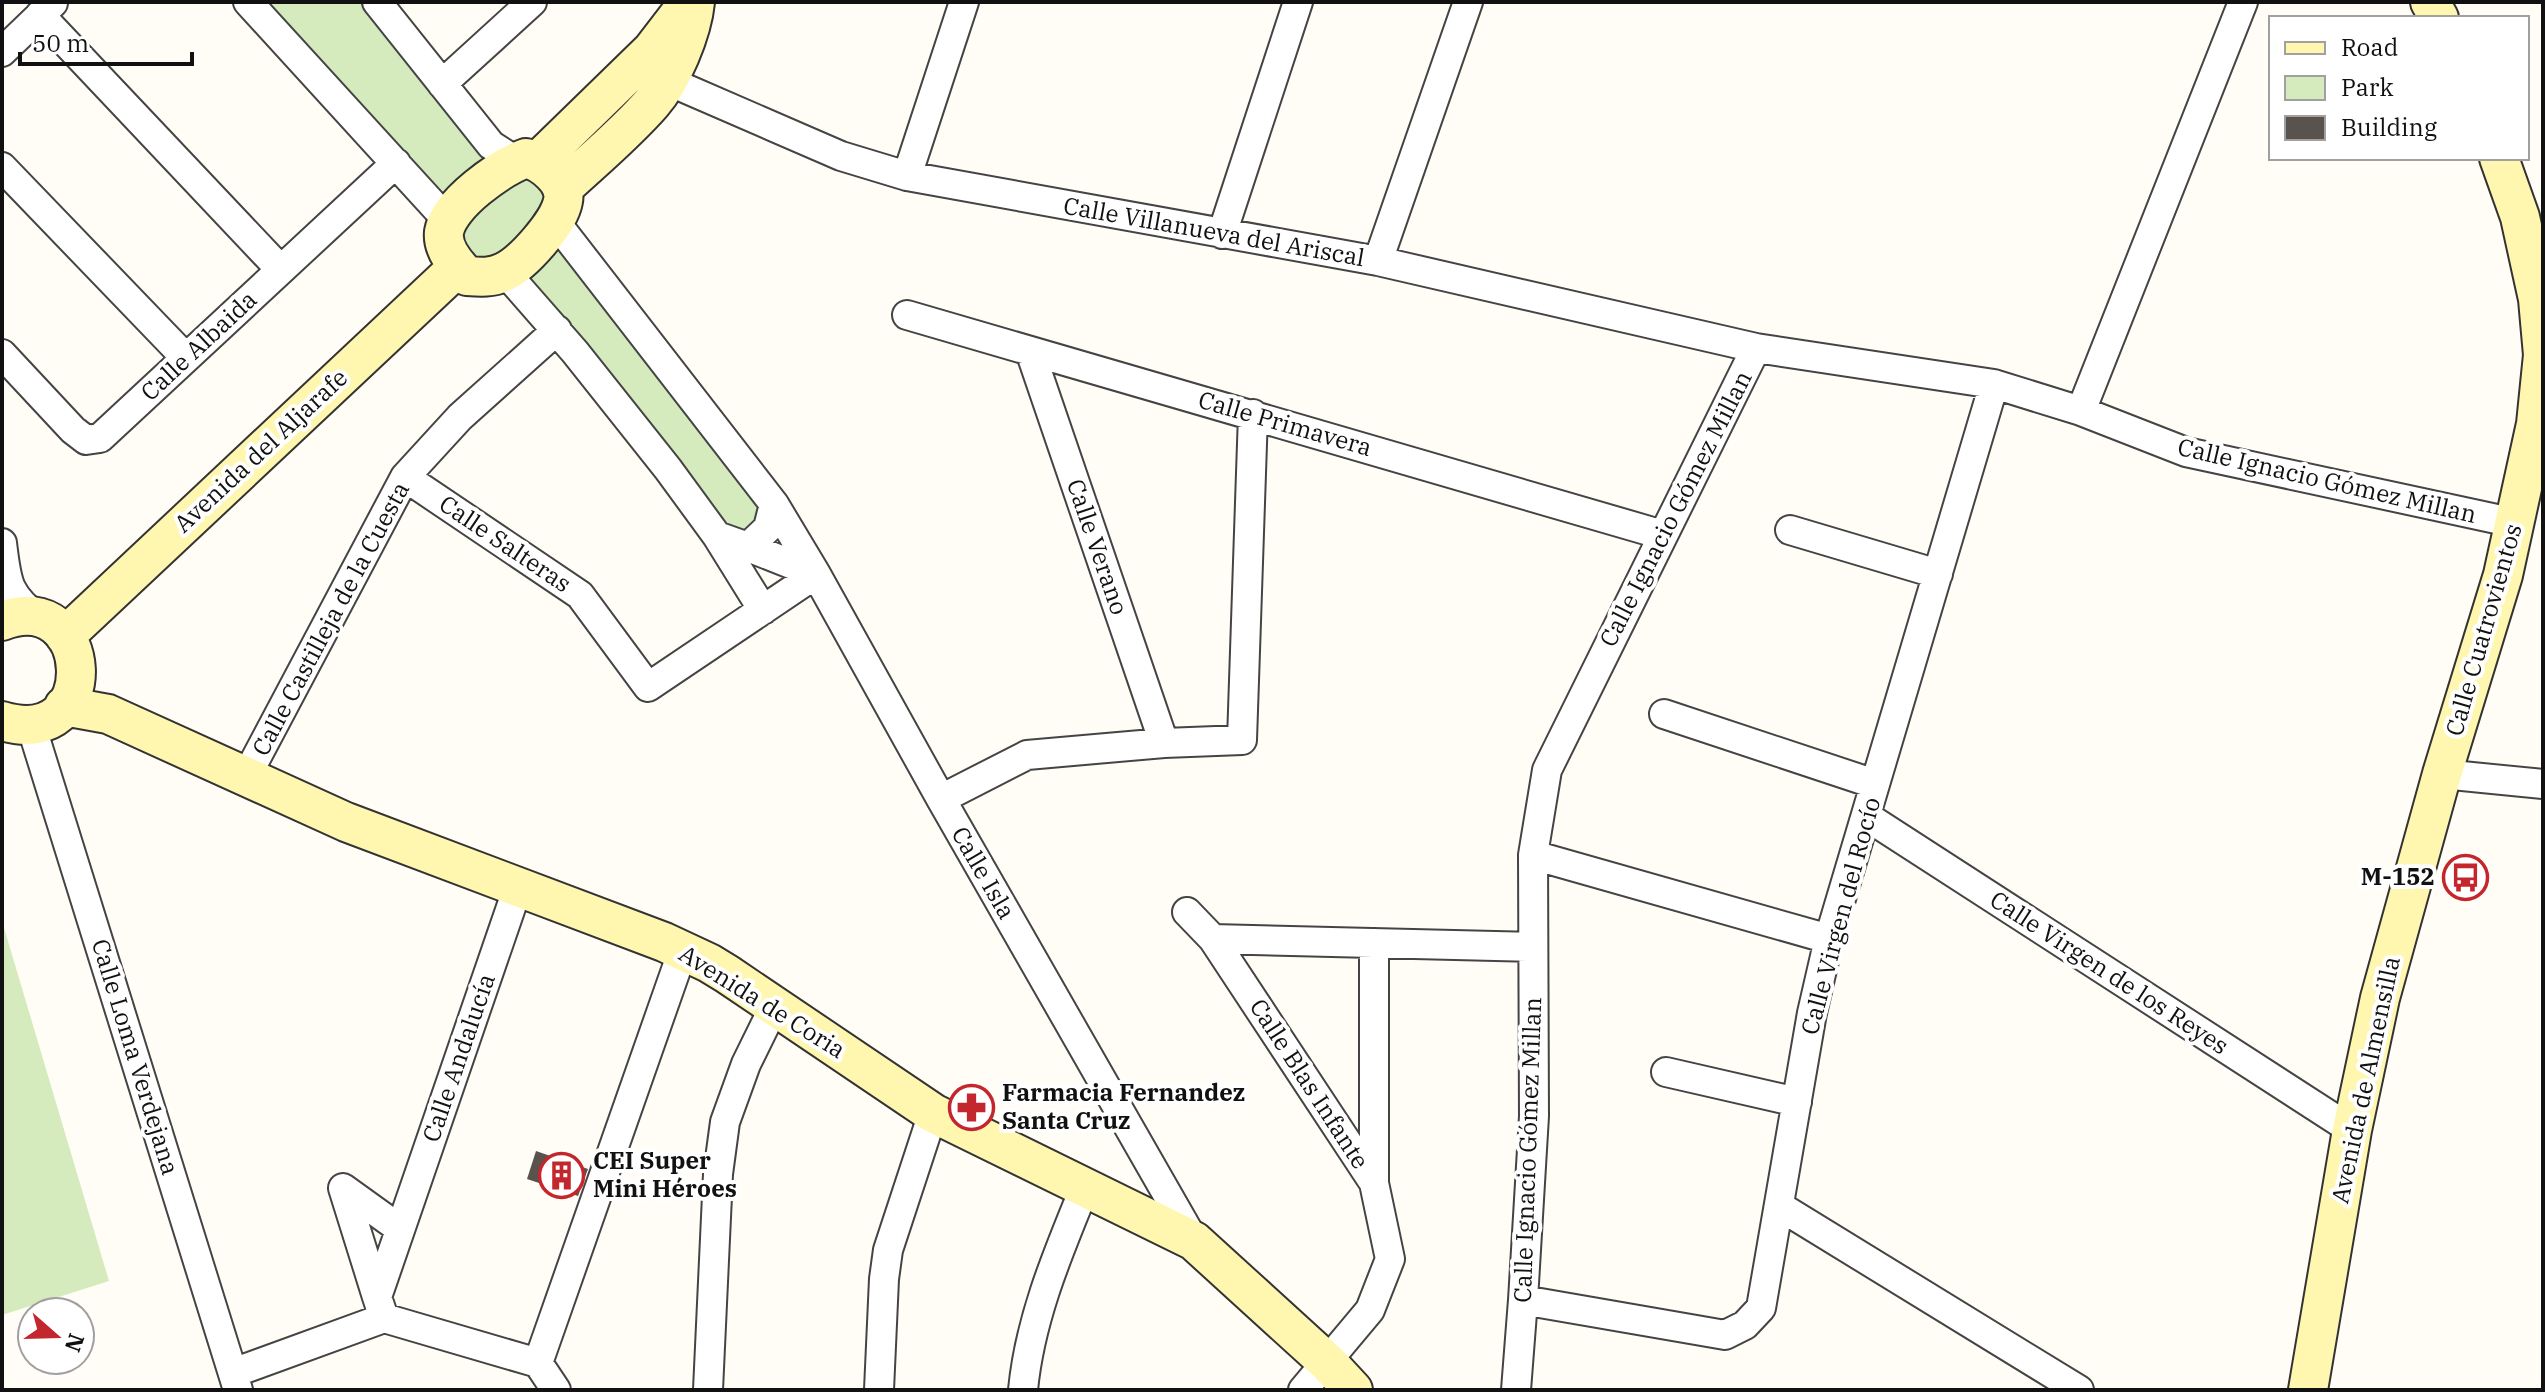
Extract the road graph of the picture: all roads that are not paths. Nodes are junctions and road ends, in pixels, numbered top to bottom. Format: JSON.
{"nodes":[{"id":1,"x":248,"y":2,"type":"edge"},
{"id":2,"x":377,"y":2,"type":"edge"},
{"id":3,"x":532,"y":2,"type":"edge"},
{"id":4,"x":687,"y":2,"type":"edge"},
{"id":5,"x":695,"y":2,"type":"edge"},
{"id":6,"x":964,"y":2,"type":"edge"},
{"id":7,"x":1298,"y":2,"type":"edge"},
{"id":8,"x":1468,"y":2,"type":"edge"},
{"id":9,"x":2243,"y":2,"type":"edge"},
{"id":10,"x":47,"y":9,"type":"edge"},
{"id":11,"x":2,"y":52,"type":"edge"},
{"id":12,"x":442,"y":84,"type":"junction"},
{"id":13,"x":682,"y":87,"type":"dead end"},
{"id":14,"x":2500,"y":160,"type":"edge"},
{"id":15,"x":527,"y":161,"type":"junction"},
{"id":16,"x":396,"y":163,"type":"junction"},
{"id":17,"x":2,"y":167,"type":"edge"},
{"id":18,"x":907,"y":176,"type":"junction"},
{"id":19,"x":558,"y":204,"type":"junction"},
{"id":20,"x":448,"y":221,"type":"junction"},
{"id":21,"x":1222,"y":234,"type":"junction"},
{"id":22,"x":1378,"y":261,"type":"junction"},
{"id":23,"x":458,"y":267,"type":"junction"},
{"id":24,"x":280,"y":269,"type":"junction"},
{"id":25,"x":505,"y":272,"type":"junction"},
{"id":26,"x":907,"y":315,"type":"dead end"},
{"id":27,"x":557,"y":330,"type":"junction"},
{"id":28,"x":1756,"y":348,"type":"junction"},
{"id":29,"x":1030,"y":351,"type":"junction"},
{"id":30,"x":2,"y":354,"type":"edge"},
{"id":31,"x":2543,"y":355,"type":"edge"},
{"id":32,"x":185,"y":357,"type":"junction"},
{"id":33,"x":1994,"y":384,"type":"junction"},
{"id":34,"x":2081,"y":411,"type":"junction"},
{"id":35,"x":1253,"y":414,"type":"junction"},
{"id":36,"x":405,"y":477,"type":"junction"},
{"id":37,"x":2535,"y":477,"type":"edge"},
{"id":38,"x":774,"y":504,"type":"junction"},
{"id":39,"x":2515,"y":523,"type":"junction"},
{"id":40,"x":1790,"y":530,"type":"dead end"},
{"id":41,"x":1663,"y":535,"type":"junction"},
{"id":42,"x":717,"y":536,"type":"junction"},
{"id":43,"x":2,"y":543,"type":"edge"},
{"id":44,"x":748,"y":547,"type":"junction"},
{"id":45,"x":816,"y":574,"type":"junction"},
{"id":46,"x":1938,"y":574,"type":"junction"},
{"id":47,"x":4,"y":589,"type":"edge"},
{"id":48,"x":763,"y":610,"type":"junction"},
{"id":49,"x":35,"y":625,"type":"edge"},
{"id":50,"x":64,"y":706,"type":"junction"},
{"id":51,"x":1664,"y":714,"type":"dead end"},
{"id":52,"x":16,"y":723,"type":"edge"},
{"id":53,"x":1164,"y":743,"type":"junction"},
{"id":54,"x":2442,"y":774,"type":"junction"},
{"id":55,"x":246,"y":777,"type":"junction"},
{"id":56,"x":1875,"y":784,"type":"junction"},
{"id":57,"x":2543,"y":784,"type":"edge"},
{"id":58,"x":941,"y":799,"type":"junction"},
{"id":59,"x":1866,"y":816,"type":"junction"},
{"id":60,"x":1533,"y":855,"type":"junction"},
{"id":61,"x":518,"y":887,"type":"junction"},
{"id":62,"x":1187,"y":912,"type":"dead end"},
{"id":63,"x":1213,"y":939,"type":"junction"},
{"id":64,"x":1829,"y":939,"type":"junction"},
{"id":65,"x":1374,"y":943,"type":"junction"},
{"id":66,"x":1533,"y":947,"type":"junction"},
{"id":67,"x":683,"y":950,"type":"junction"},
{"id":68,"x":775,"y":1005,"type":"junction"},
{"id":69,"x":1666,"y":1072,"type":"dead end"},
{"id":70,"x":1797,"y":1102,"type":"junction"},
{"id":71,"x":933,"y":1113,"type":"junction"},
{"id":72,"x":2352,"y":1130,"type":"junction"},
{"id":73,"x":1374,"y":1183,"type":"junction"},
{"id":74,"x":1085,"y":1187,"type":"junction"},
{"id":75,"x":1779,"y":1206,"type":"junction"},
{"id":76,"x":400,"y":1229,"type":"junction"},
{"id":77,"x":1194,"y":1241,"type":"junction"},
{"id":78,"x":1523,"y":1300,"type":"junction"},
{"id":79,"x":381,"y":1308,"type":"junction"},
{"id":80,"x":538,"y":1363,"type":"junction"},
{"id":81,"x":1315,"y":1376,"type":"edge"},
{"id":82,"x":235,"y":1381,"type":"edge"},
{"id":83,"x":556,"y":1390,"type":"edge"},
{"id":84,"x":708,"y":1390,"type":"edge"},
{"id":85,"x":879,"y":1390,"type":"edge"},
{"id":86,"x":1023,"y":1390,"type":"edge"},
{"id":87,"x":1353,"y":1390,"type":"edge"},
{"id":88,"x":1516,"y":1390,"type":"edge"},
{"id":89,"x":2079,"y":1390,"type":"edge"},
{"id":90,"x":2308,"y":1390,"type":"edge"}],
"edges":[{"from":1,"to":16,"type":"street"},
{"from":2,"to":12,"type":"street"},
{"from":3,"to":12,"type":"street"},
{"from":4,"to":15,"type":"main road"},
{"from":5,"to":19,"type":"main road"},
{"from":6,"to":18,"type":"street"},
{"from":7,"to":21,"type":"street"},
{"from":8,"to":22,"type":"street"},
{"from":9,"to":34,"type":"street"},
{"from":10,"to":11,"type":"street"},
{"from":10,"to":24,"type":"street"},
{"from":12,"to":15,"type":"street"},
{"from":13,"to":18,"type":"street","name":"Calle Villanueva del Ariscal"},
{"from":14,"to":31,"type":"main road","name":"Calle Cuatrovientos"},
{"from":15,"to":19,"type":"main road"},
{"from":15,"to":20,"type":"main road"},
{"from":16,"to":20,"type":"street"},
{"from":16,"to":24,"type":"street","name":"Calle Albaida"},
{"from":17,"to":32,"type":"street"},
{"from":18,"to":21,"type":"street","name":"Calle Villanueva del Ariscal"},
{"from":19,"to":25,"type":"main road"},
{"from":19,"to":38,"type":"street","name":"Calle Isla"},
{"from":20,"to":23,"type":"main road"},
{"from":21,"to":22,"type":"street","name":"Calle Villanueva del Ariscal"},
{"from":22,"to":28,"type":"street","name":"Calle Villanueva del Ariscal"},
{"from":23,"to":25,"type":"main road"},
{"from":23,"to":49,"type":"main road","name":"Avenida del Aljarafe"},
{"from":24,"to":32,"type":"street","name":"Calle Albaida"},
{"from":25,"to":27,"type":"street"},
{"from":26,"to":29,"type":"street","name":"Calle Primavera"},
{"from":27,"to":36,"type":"street","name":"Calle Castilleja de la Cuesta"},
{"from":27,"to":42,"type":"street"},
{"from":28,"to":33,"type":"street","name":"Calle Ignacio Gómez Millan"},
{"from":28,"to":41,"type":"street","name":"Calle Ignacio Gómez Millan"},
{"from":29,"to":35,"type":"street","name":"Calle Primavera"},
{"from":29,"to":53,"type":"street","name":"Calle Verano"},
{"from":30,"to":32,"type":"street","name":"Calle Albaida"},
{"from":31,"to":37,"type":"main road","name":"Calle Cuatrovientos"},
{"from":33,"to":34,"type":"street","name":"Calle Ignacio Gómez Millan"},
{"from":33,"to":46,"type":"street","name":"Calle Virgen del Rocío"},
{"from":34,"to":39,"type":"street","name":"Calle Ignacio Gómez Millan"},
{"from":35,"to":41,"type":"street","name":"Calle Primavera"},
{"from":35,"to":53,"type":"street"},
{"from":36,"to":48,"type":"street","name":"Calle Salteras"},
{"from":36,"to":55,"type":"street","name":"Calle Castilleja de la Cuesta"},
{"from":37,"to":39,"type":"main road","name":"Calle Cuatrovientos"},
{"from":38,"to":44,"type":"street"},
{"from":38,"to":45,"type":"street","name":"Calle Isla"},
{"from":39,"to":54,"type":"main road","name":"Calle Cuatrovientos"},
{"from":40,"to":46,"type":"street"},
{"from":41,"to":60,"type":"street","name":"Calle Ignacio Gómez Millan"},
{"from":42,"to":44,"type":"street"},
{"from":42,"to":48,"type":"street"},
{"from":43,"to":47,"type":"street"},
{"from":44,"to":45,"type":"street"},
{"from":45,"to":48,"type":"street","name":"Calle Salteras"},
{"from":45,"to":58,"type":"street","name":"Calle Isla"},
{"from":46,"to":56,"type":"street","name":"Calle Virgen del Rocío"},
{"from":47,"to":49,"type":"street"},
{"from":49,"to":50,"type":"main road"},
{"from":50,"to":52,"type":"main road"},
{"from":50,"to":55,"type":"main road","name":"Avenida de Coria"},
{"from":51,"to":56,"type":"street"},
{"from":52,"to":82,"type":"street","name":"Calle Loma Verdejana"},
{"from":53,"to":58,"type":"street"},
{"from":54,"to":57,"type":"street"},
{"from":54,"to":72,"type":"main road","name":"Avenida de Almensilla"},
{"from":55,"to":61,"type":"main road","name":"Avenida de Coria"},
{"from":56,"to":59,"type":"street","name":"Calle Virgen del Rocío"},
{"from":58,"to":77,"type":"street","name":"Calle Isla"},
{"from":59,"to":64,"type":"street","name":"Calle Virgen del Rocío"},
{"from":59,"to":72,"type":"street","name":"Calle Virgen de los Reyes"},
{"from":60,"to":64,"type":"street"},
{"from":60,"to":66,"type":"street","name":"Calle Ignacio Gómez Millan"},
{"from":61,"to":67,"type":"main road","name":"Avenida de Coria"},
{"from":61,"to":76,"type":"street","name":"Calle Andalucía"},
{"from":62,"to":63,"type":"street","name":"Calle Blas Infante"},
{"from":63,"to":65,"type":"street"},
{"from":63,"to":73,"type":"street","name":"Calle Blas Infante"},
{"from":64,"to":70,"type":"street","name":"Calle Virgen del Rocío"},
{"from":65,"to":66,"type":"street"},
{"from":65,"to":73,"type":"street"},
{"from":66,"to":78,"type":"street","name":"Calle Ignacio Gómez Millan"},
{"from":67,"to":68,"type":"main road","name":"Avenida de Coria"},
{"from":67,"to":80,"type":"street"},
{"from":68,"to":71,"type":"main road","name":"Avenida de Coria"},
{"from":68,"to":84,"type":"street"},
{"from":69,"to":70,"type":"street"},
{"from":70,"to":75,"type":"street","name":"Calle Virgen del Rocío"},
{"from":71,"to":74,"type":"main road","name":"Avenida de Coria"},
{"from":71,"to":85,"type":"street"},
{"from":72,"to":90,"type":"main road","name":"Avenida de Almensilla"},
{"from":73,"to":81,"type":"street","name":"Calle Blas Infante"},
{"from":74,"to":77,"type":"main road","name":"Avenida de Coria"},
{"from":74,"to":86,"type":"street"},
{"from":75,"to":78,"type":"street","name":"Calle Virgen del Rocío"},
{"from":75,"to":89,"type":"street"},
{"from":76,"to":79,"type":"street","name":"Calle Andalucía"},
{"from":76,"to":79,"type":"street"},
{"from":77,"to":81,"type":"main road","name":"Avenida de Coria"},
{"from":78,"to":88,"type":"street","name":"Calle Ignacio Gómez Millan"},
{"from":79,"to":80,"type":"street"},
{"from":79,"to":82,"type":"street"},
{"from":80,"to":83,"type":"street"},
{"from":81,"to":87,"type":"main road","name":"Avenida de Coria"}]}
